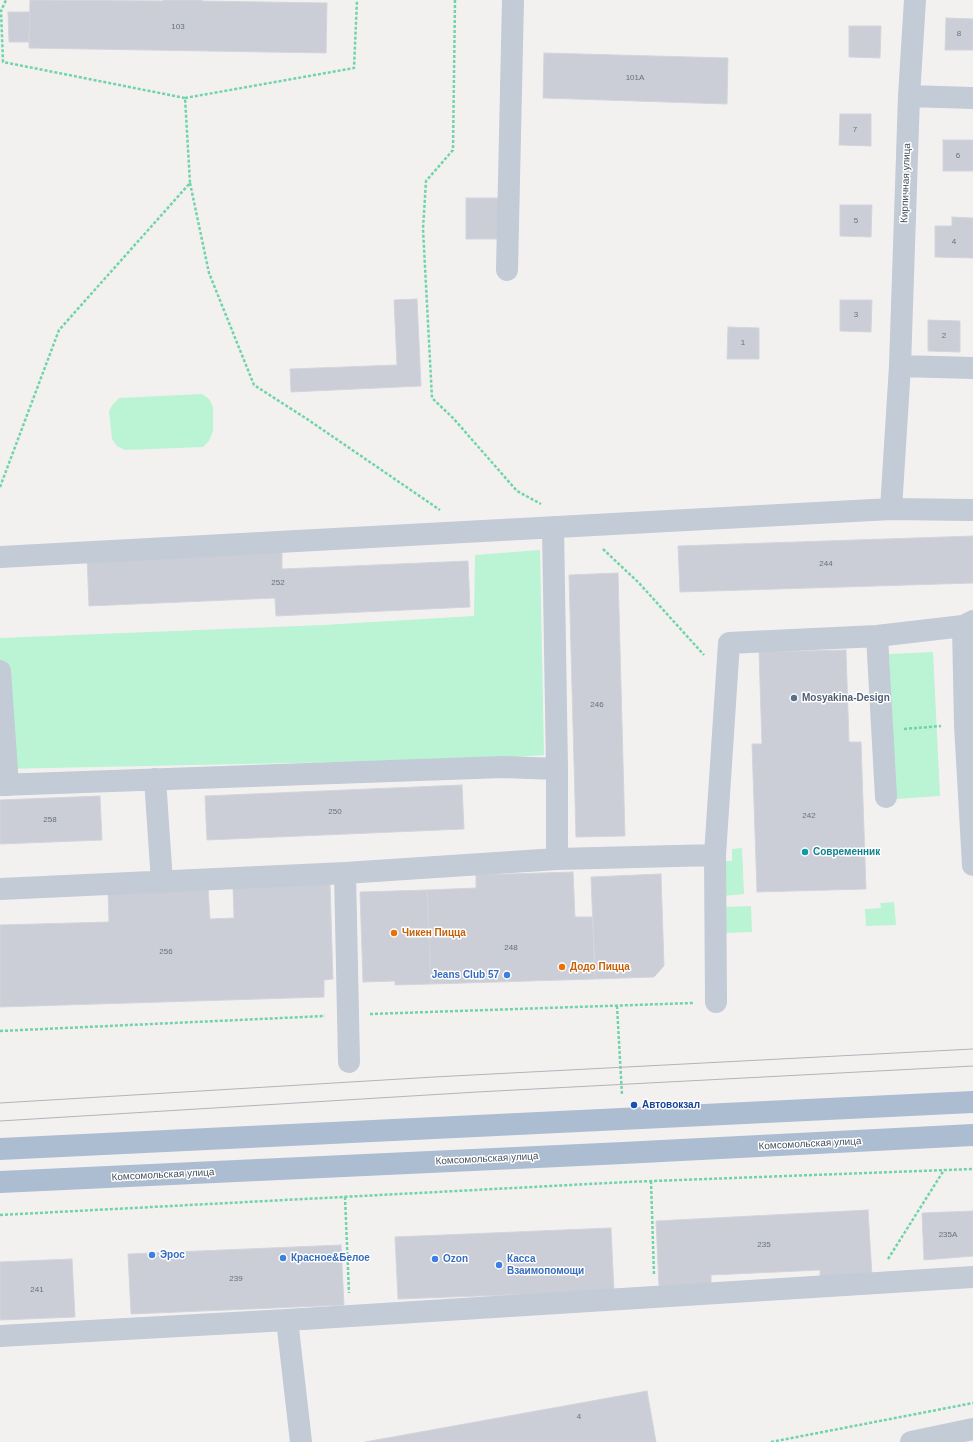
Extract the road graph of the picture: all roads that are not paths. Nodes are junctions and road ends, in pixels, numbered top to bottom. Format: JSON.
{"nodes":[{"id":1,"x":513,"y":0,"type":"edge"},
{"id":2,"x":914,"y":0,"type":"edge"},
{"id":3,"x":909,"y":96,"type":"junction"},
{"id":4,"x":973,"y":98,"type":"edge"},
{"id":5,"x":507,"y":270,"type":"dead end"},
{"id":6,"x":900,"y":366,"type":"junction"},
{"id":7,"x":973,"y":368,"type":"edge"},
{"id":8,"x":891,"y":509,"type":"junction"},
{"id":9,"x":973,"y":510,"type":"edge"},
{"id":10,"x":553,"y":527,"type":"junction"},
{"id":11,"x":0,"y":557,"type":"edge"},
{"id":12,"x":968,"y":623,"type":"edge"},
{"id":13,"x":877,"y":636,"type":"junction"},
{"id":14,"x":0,"y":671,"type":"edge"},
{"id":15,"x":557,"y":769,"type":"junction"},
{"id":16,"x":155,"y":779,"type":"junction"},
{"id":17,"x":4,"y":785,"type":"edge"},
{"id":18,"x":886,"y":797,"type":"dead end"},
{"id":19,"x":715,"y":855,"type":"junction"},
{"id":20,"x":557,"y":859,"type":"junction"},
{"id":21,"x":973,"y":865,"type":"edge"},
{"id":22,"x":345,"y":873,"type":"junction"},
{"id":23,"x":162,"y":882,"type":"junction"},
{"id":24,"x":0,"y":890,"type":"edge"},
{"id":25,"x":716,"y":1002,"type":"road end"},
{"id":26,"x":349,"y":1062,"type":"dead end"},
{"id":27,"x":973,"y":1102,"type":"edge"},
{"id":28,"x":973,"y":1135,"type":"edge"},
{"id":29,"x":0,"y":1149,"type":"edge"},
{"id":30,"x":0,"y":1182,"type":"edge"},
{"id":31,"x":973,"y":1277,"type":"edge"},
{"id":32,"x":287,"y":1320,"type":"junction"},
{"id":33,"x":0,"y":1336,"type":"edge"},
{"id":34,"x":973,"y":1429,"type":"edge"},
{"id":35,"x":301,"y":1442,"type":"edge"},
{"id":36,"x":911,"y":1442,"type":"edge"}],
"edges":[{"from":1,"to":5,"type":"street"},
{"from":2,"to":3,"type":"street","name":"Кирпичная улица"},
{"from":3,"to":4,"type":"street"},
{"from":3,"to":6,"type":"street","name":"Кирпичная улица"},
{"from":6,"to":7,"type":"street"},
{"from":6,"to":8,"type":"street","name":"Кирпичная улица"},
{"from":8,"to":9,"type":"street"},
{"from":8,"to":10,"type":"street"},
{"from":10,"to":11,"type":"street"},
{"from":10,"to":15,"type":"street"},
{"from":12,"to":13,"type":"street"},
{"from":12,"to":21,"type":"street"},
{"from":13,"to":18,"type":"street"},
{"from":13,"to":19,"type":"street"},
{"from":14,"to":17,"type":"street"},
{"from":15,"to":16,"type":"street"},
{"from":15,"to":20,"type":"street"},
{"from":16,"to":17,"type":"street"},
{"from":16,"to":23,"type":"street"},
{"from":19,"to":20,"type":"street"},
{"from":19,"to":25,"type":"street"},
{"from":20,"to":22,"type":"street"},
{"from":22,"to":23,"type":"street"},
{"from":22,"to":26,"type":"street"},
{"from":23,"to":24,"type":"street"},
{"from":27,"to":29,"type":"main road"},
{"from":28,"to":30,"type":"main road","name":"Комсомольская улица"},
{"from":31,"to":32,"type":"street"},
{"from":32,"to":33,"type":"street"},
{"from":32,"to":35,"type":"street"},
{"from":34,"to":36,"type":"street"}]}
